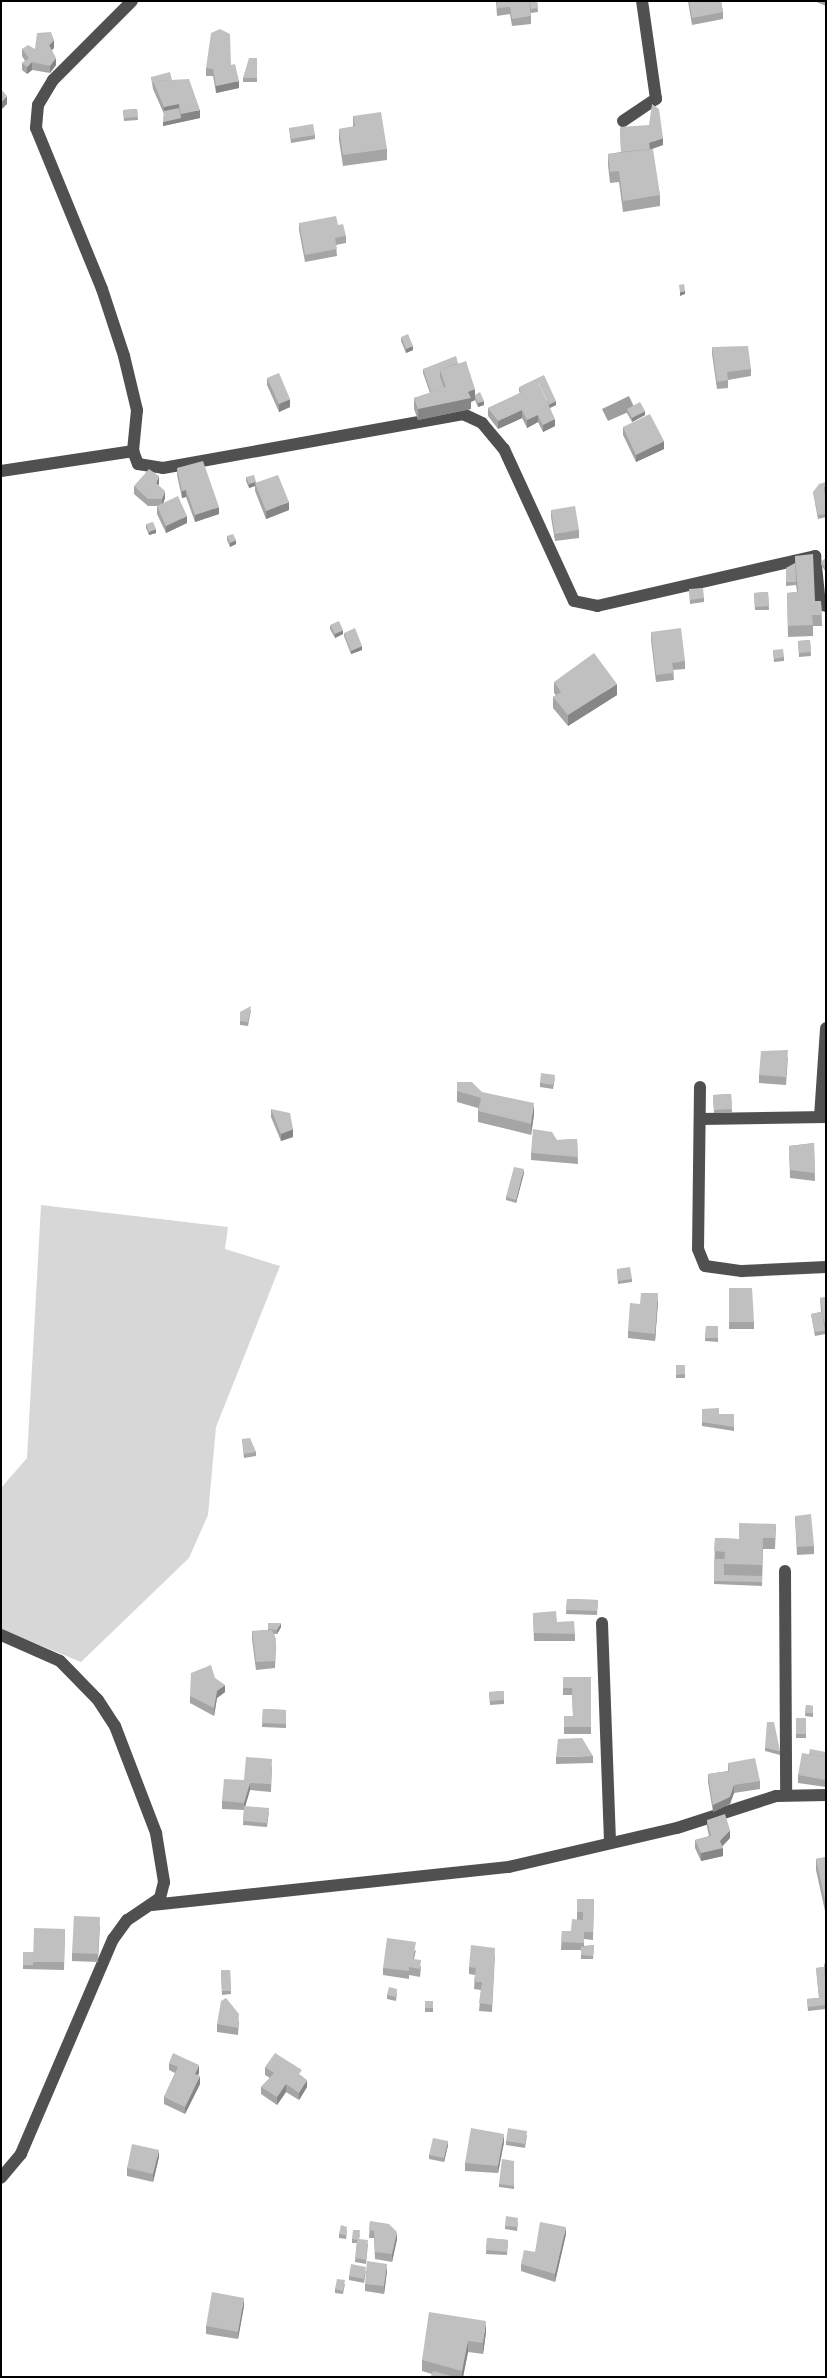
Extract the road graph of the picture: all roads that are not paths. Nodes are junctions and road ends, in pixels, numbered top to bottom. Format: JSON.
{"nodes":[{"id":1,"x":132,"y":1,"type":"edge"},
{"id":2,"x":642,"y":1,"type":"edge"},
{"id":3,"x":623,"y":121,"type":"dead end"},
{"id":4,"x":133,"y":451,"type":"junction"},
{"id":5,"x":1,"y":471,"type":"edge"},
{"id":6,"x":826,"y":606,"type":"edge"},
{"id":7,"x":826,"y":1028,"type":"edge"},
{"id":8,"x":700,"y":1087,"type":"dead end"},
{"id":9,"x":823,"y":1117,"type":"edge"},
{"id":10,"x":701,"y":1119,"type":"junction"},
{"id":11,"x":826,"y":1267,"type":"edge"},
{"id":12,"x":785,"y":1571,"type":"dead end"},
{"id":13,"x":602,"y":1622,"type":"dead end"},
{"id":14,"x":1,"y":1635,"type":"edge"},
{"id":15,"x":786,"y":1794,"type":"junction"},
{"id":16,"x":826,"y":1795,"type":"edge"},
{"id":17,"x":610,"y":1843,"type":"junction"},
{"id":18,"x":152,"y":1905,"type":"junction"},
{"id":19,"x":1,"y":2178,"type":"edge"}],
"edges":[{"from":1,"to":4,"type":"street"},
{"from":2,"to":3,"type":"street"},
{"from":4,"to":5,"type":"street"},
{"from":4,"to":6,"type":"street"},
{"from":7,"to":9,"type":"street"},
{"from":8,"to":10,"type":"street"},
{"from":9,"to":10,"type":"street"},
{"from":10,"to":11,"type":"street"},
{"from":12,"to":15,"type":"street"},
{"from":13,"to":17,"type":"street"},
{"from":14,"to":18,"type":"street"},
{"from":15,"to":16,"type":"street"},
{"from":15,"to":17,"type":"street"},
{"from":17,"to":18,"type":"street"},
{"from":18,"to":19,"type":"street"}]}
